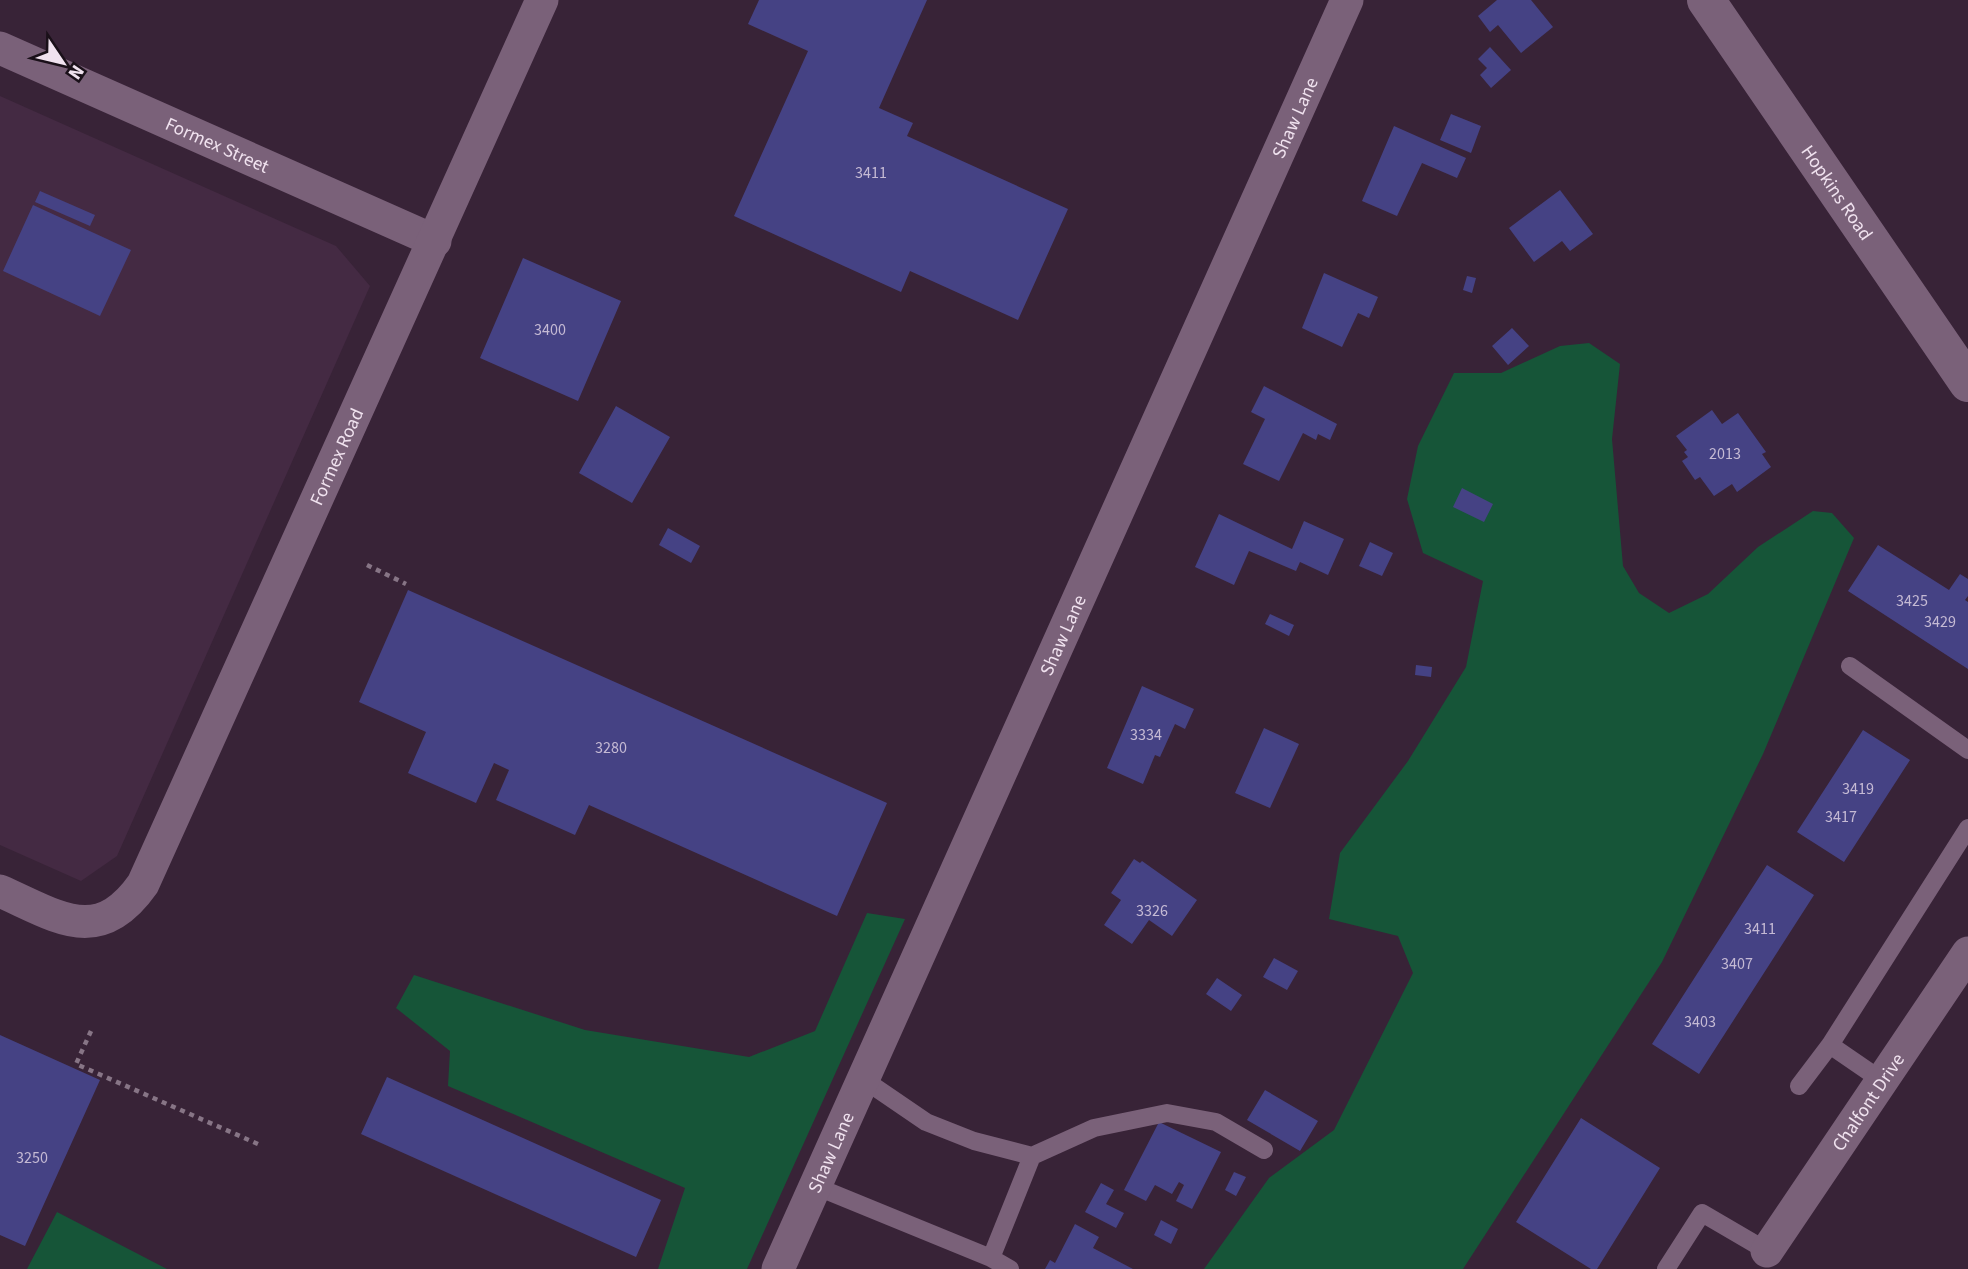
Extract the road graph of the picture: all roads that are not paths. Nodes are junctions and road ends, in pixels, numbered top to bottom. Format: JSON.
{"nodes":[{"id":1,"x":542,"y":0,"type":"edge"},
{"id":2,"x":1347,"y":0,"type":"edge"},
{"id":3,"x":1706,"y":0,"type":"edge"},
{"id":4,"x":0,"y":48,"type":"edge"},
{"id":5,"x":435,"y":241,"type":"junction"},
{"id":6,"x":1968,"y":383,"type":"edge"},
{"id":7,"x":1850,"y":666,"type":"dead end"},
{"id":8,"x":1968,"y":750,"type":"edge"},
{"id":9,"x":1968,"y":828,"type":"edge"},
{"id":10,"x":0,"y":891,"type":"edge"},
{"id":11,"x":1968,"y":953,"type":"edge"},
{"id":12,"x":1830,"y":1045,"type":"junction"},
{"id":13,"x":863,"y":1079,"type":"junction"},
{"id":14,"x":1881,"y":1080,"type":"junction"},
{"id":15,"x":1799,"y":1086,"type":"dead end"},
{"id":16,"x":1264,"y":1150,"type":"dead end"},
{"id":17,"x":1032,"y":1156,"type":"junction"},
{"id":18,"x":815,"y":1186,"type":"junction"},
{"id":19,"x":1767,"y":1251,"type":"joint"},
{"id":20,"x":991,"y":1258,"type":"junction"},
{"id":21,"x":778,"y":1269,"type":"edge"},
{"id":22,"x":1010,"y":1269,"type":"edge"},
{"id":23,"x":1666,"y":1269,"type":"edge"}],
"edges":[{"from":1,"to":5,"type":"street","name":"Formex Road"},
{"from":2,"to":13,"type":"street","name":"Shaw Lane"},
{"from":3,"to":6,"type":"main road","name":"Hopkins Road"},
{"from":4,"to":5,"type":"street","name":"Formex Street"},
{"from":5,"to":10,"type":"street","name":"Formex Road"},
{"from":7,"to":8,"type":"lane"},
{"from":9,"to":12,"type":"lane"},
{"from":11,"to":14,"type":"street","name":"Chalfont Drive"},
{"from":12,"to":14,"type":"lane"},
{"from":12,"to":15,"type":"lane"},
{"from":13,"to":17,"type":"lane"},
{"from":13,"to":18,"type":"street","name":"Shaw Lane"},
{"from":14,"to":19,"type":"street","name":"Chalfont Drive"},
{"from":16,"to":17,"type":"lane"},
{"from":17,"to":20,"type":"lane"},
{"from":18,"to":20,"type":"lane"},
{"from":18,"to":21,"type":"street","name":"Shaw Lane"},
{"from":19,"to":23,"type":"lane"},
{"from":20,"to":22,"type":"lane"}]}
